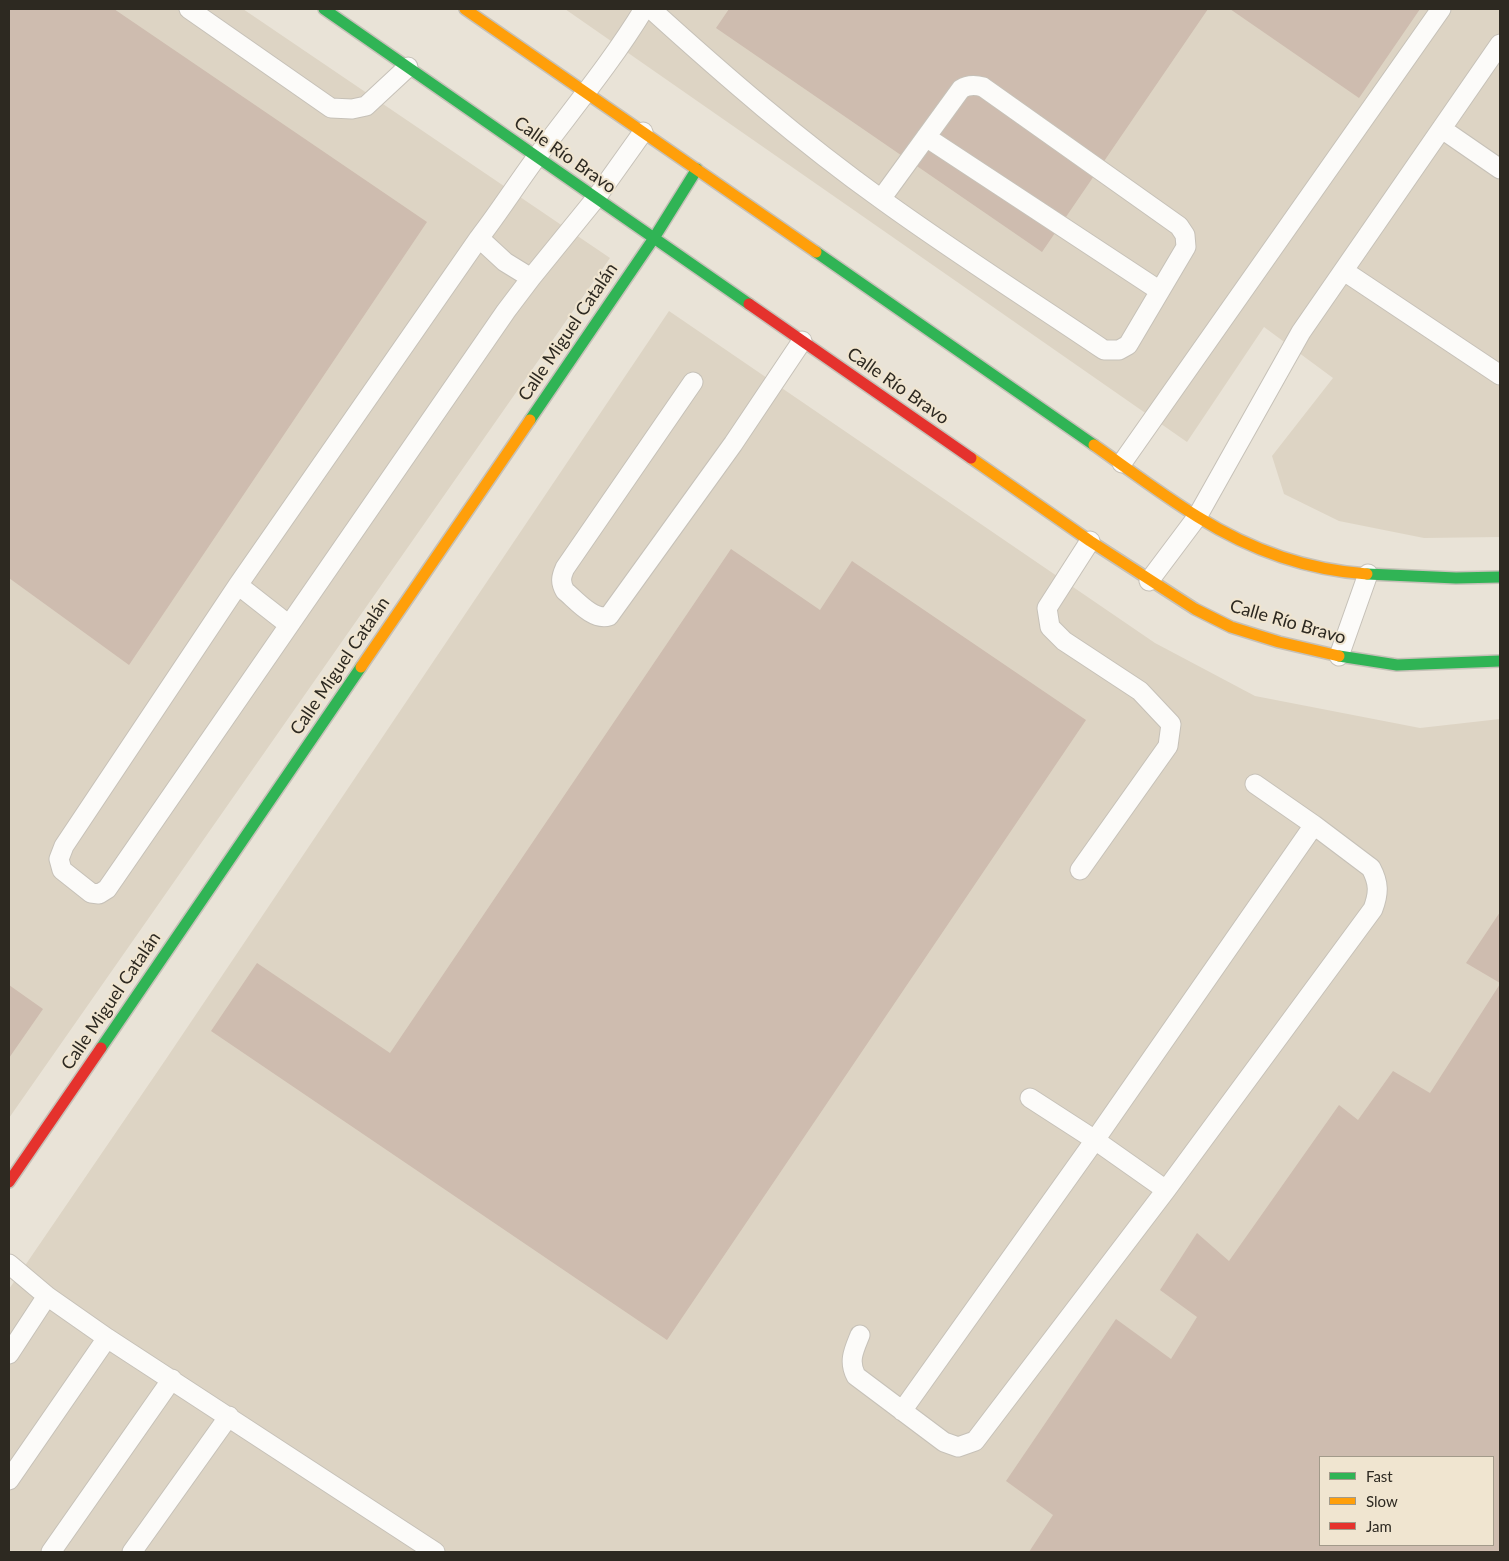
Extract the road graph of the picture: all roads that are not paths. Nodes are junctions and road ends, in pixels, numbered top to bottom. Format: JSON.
{"nodes":[{"id":1,"x":189,"y":9,"type":"edge"},
{"id":2,"x":324,"y":9,"type":"edge"},
{"id":3,"x":465,"y":9,"type":"edge"},
{"id":4,"x":644,"y":9,"type":"edge"},
{"id":5,"x":651,"y":9,"type":"edge"},
{"id":6,"x":1440,"y":9,"type":"edge"},
{"id":7,"x":1500,"y":44,"type":"edge"},
{"id":8,"x":408,"y":67,"type":"junction"},
{"id":9,"x":586,"y":92,"type":"junction"},
{"id":10,"x":1442,"y":129,"type":"junction"},
{"id":11,"x":643,"y":132,"type":"junction"},
{"id":12,"x":926,"y":137,"type":"junction"},
{"id":13,"x":537,"y":156,"type":"junction"},
{"id":14,"x":697,"y":169,"type":"junction"},
{"id":15,"x":1500,"y":169,"type":"edge"},
{"id":16,"x":596,"y":198,"type":"junction"},
{"id":17,"x":881,"y":199,"type":"junction"},
{"id":18,"x":479,"y":238,"type":"junction"},
{"id":19,"x":654,"y":238,"type":"junction"},
{"id":20,"x":1344,"y":271,"type":"junction"},
{"id":21,"x":531,"y":278,"type":"junction"},
{"id":22,"x":1160,"y":291,"type":"junction"},
{"id":23,"x":802,"y":341,"type":"junction"},
{"id":24,"x":1500,"y":375,"type":"edge"},
{"id":25,"x":693,"y":382,"type":"dead end"},
{"id":26,"x":1122,"y":463,"type":"junction"},
{"id":27,"x":1197,"y":517,"type":"junction"},
{"id":28,"x":1090,"y":541,"type":"junction"},
{"id":29,"x":1368,"y":574,"type":"junction"},
{"id":30,"x":1500,"y":577,"type":"edge"},
{"id":31,"x":1149,"y":581,"type":"junction"},
{"id":32,"x":238,"y":585,"type":"junction"},
{"id":33,"x":289,"y":625,"type":"junction"},
{"id":34,"x":1339,"y":656,"type":"junction"},
{"id":35,"x":1500,"y":660,"type":"edge"},
{"id":36,"x":1255,"y":784,"type":"dead end"},
{"id":37,"x":1314,"y":825,"type":"junction"},
{"id":38,"x":1080,"y":870,"type":"dead end"},
{"id":39,"x":1030,"y":1098,"type":"dead end"},
{"id":40,"x":1095,"y":1140,"type":"junction"},
{"id":41,"x":9,"y":1182,"type":"edge"},
{"id":42,"x":1166,"y":1190,"type":"junction"},
{"id":43,"x":9,"y":1264,"type":"edge"},
{"id":44,"x":47,"y":1296,"type":"junction"},
{"id":45,"x":860,"y":1335,"type":"dead end"},
{"id":46,"x":107,"y":1338,"type":"junction"},
{"id":47,"x":9,"y":1354,"type":"edge"},
{"id":48,"x":172,"y":1379,"type":"junction"},
{"id":49,"x":902,"y":1410,"type":"junction"},
{"id":50,"x":229,"y":1416,"type":"junction"},
{"id":51,"x":9,"y":1480,"type":"edge"},
{"id":52,"x":51,"y":1552,"type":"edge"},
{"id":53,"x":132,"y":1552,"type":"edge"},
{"id":54,"x":435,"y":1552,"type":"edge"}],
"edges":[{"from":1,"to":8,"type":"lane"},
{"from":2,"to":8,"type":"street","name":"Calle Río Bravo"},
{"from":3,"to":9,"type":"street"},
{"from":4,"to":9,"type":"lane"},
{"from":5,"to":17,"type":"lane"},
{"from":6,"to":26,"type":"lane"},
{"from":7,"to":10,"type":"lane"},
{"from":8,"to":13,"type":"street","name":"Calle Río Bravo"},
{"from":9,"to":11,"type":"street"},
{"from":9,"to":13,"type":"lane"},
{"from":10,"to":15,"type":"lane"},
{"from":10,"to":20,"type":"lane"},
{"from":11,"to":14,"type":"street"},
{"from":11,"to":16,"type":"lane"},
{"from":12,"to":17,"type":"lane"},
{"from":12,"to":22,"type":"lane"},
{"from":12,"to":22,"type":"lane"},
{"from":13,"to":16,"type":"street","name":"Calle Río Bravo"},
{"from":13,"to":18,"type":"lane"},
{"from":14,"to":19,"type":"street","name":"Calle Miguel Catalán"},
{"from":14,"to":26,"type":"street"},
{"from":16,"to":19,"type":"street","name":"Calle Río Bravo"},
{"from":16,"to":21,"type":"lane"},
{"from":17,"to":22,"type":"lane"},
{"from":18,"to":21,"type":"lane"},
{"from":18,"to":32,"type":"lane"},
{"from":19,"to":23,"type":"street","name":"Calle Río Bravo"},
{"from":19,"to":41,"type":"street","name":"Calle Miguel Catalán"},
{"from":20,"to":24,"type":"lane"},
{"from":20,"to":27,"type":"lane"},
{"from":21,"to":33,"type":"lane"},
{"from":23,"to":25,"type":"lane"},
{"from":23,"to":28,"type":"street","name":"Calle Río Bravo"},
{"from":26,"to":27,"type":"street"},
{"from":27,"to":29,"type":"street"},
{"from":27,"to":31,"type":"lane"},
{"from":28,"to":31,"type":"street","name":"Calle Río Bravo"},
{"from":28,"to":38,"type":"lane"},
{"from":29,"to":30,"type":"street"},
{"from":29,"to":34,"type":"lane"},
{"from":31,"to":34,"type":"street","name":"Calle Río Bravo"},
{"from":32,"to":33,"type":"lane"},
{"from":32,"to":33,"type":"lane"},
{"from":34,"to":35,"type":"street","name":"Calle Río Bravo"},
{"from":36,"to":37,"type":"lane"},
{"from":37,"to":40,"type":"lane"},
{"from":37,"to":42,"type":"lane"},
{"from":39,"to":40,"type":"lane"},
{"from":40,"to":42,"type":"lane"},
{"from":40,"to":49,"type":"lane"},
{"from":42,"to":49,"type":"lane"},
{"from":43,"to":44,"type":"lane"},
{"from":44,"to":46,"type":"lane"},
{"from":44,"to":47,"type":"lane"},
{"from":45,"to":49,"type":"lane"},
{"from":46,"to":48,"type":"lane"},
{"from":46,"to":51,"type":"lane"},
{"from":48,"to":50,"type":"lane"},
{"from":48,"to":52,"type":"lane"},
{"from":50,"to":53,"type":"lane"},
{"from":50,"to":54,"type":"lane"}]}
